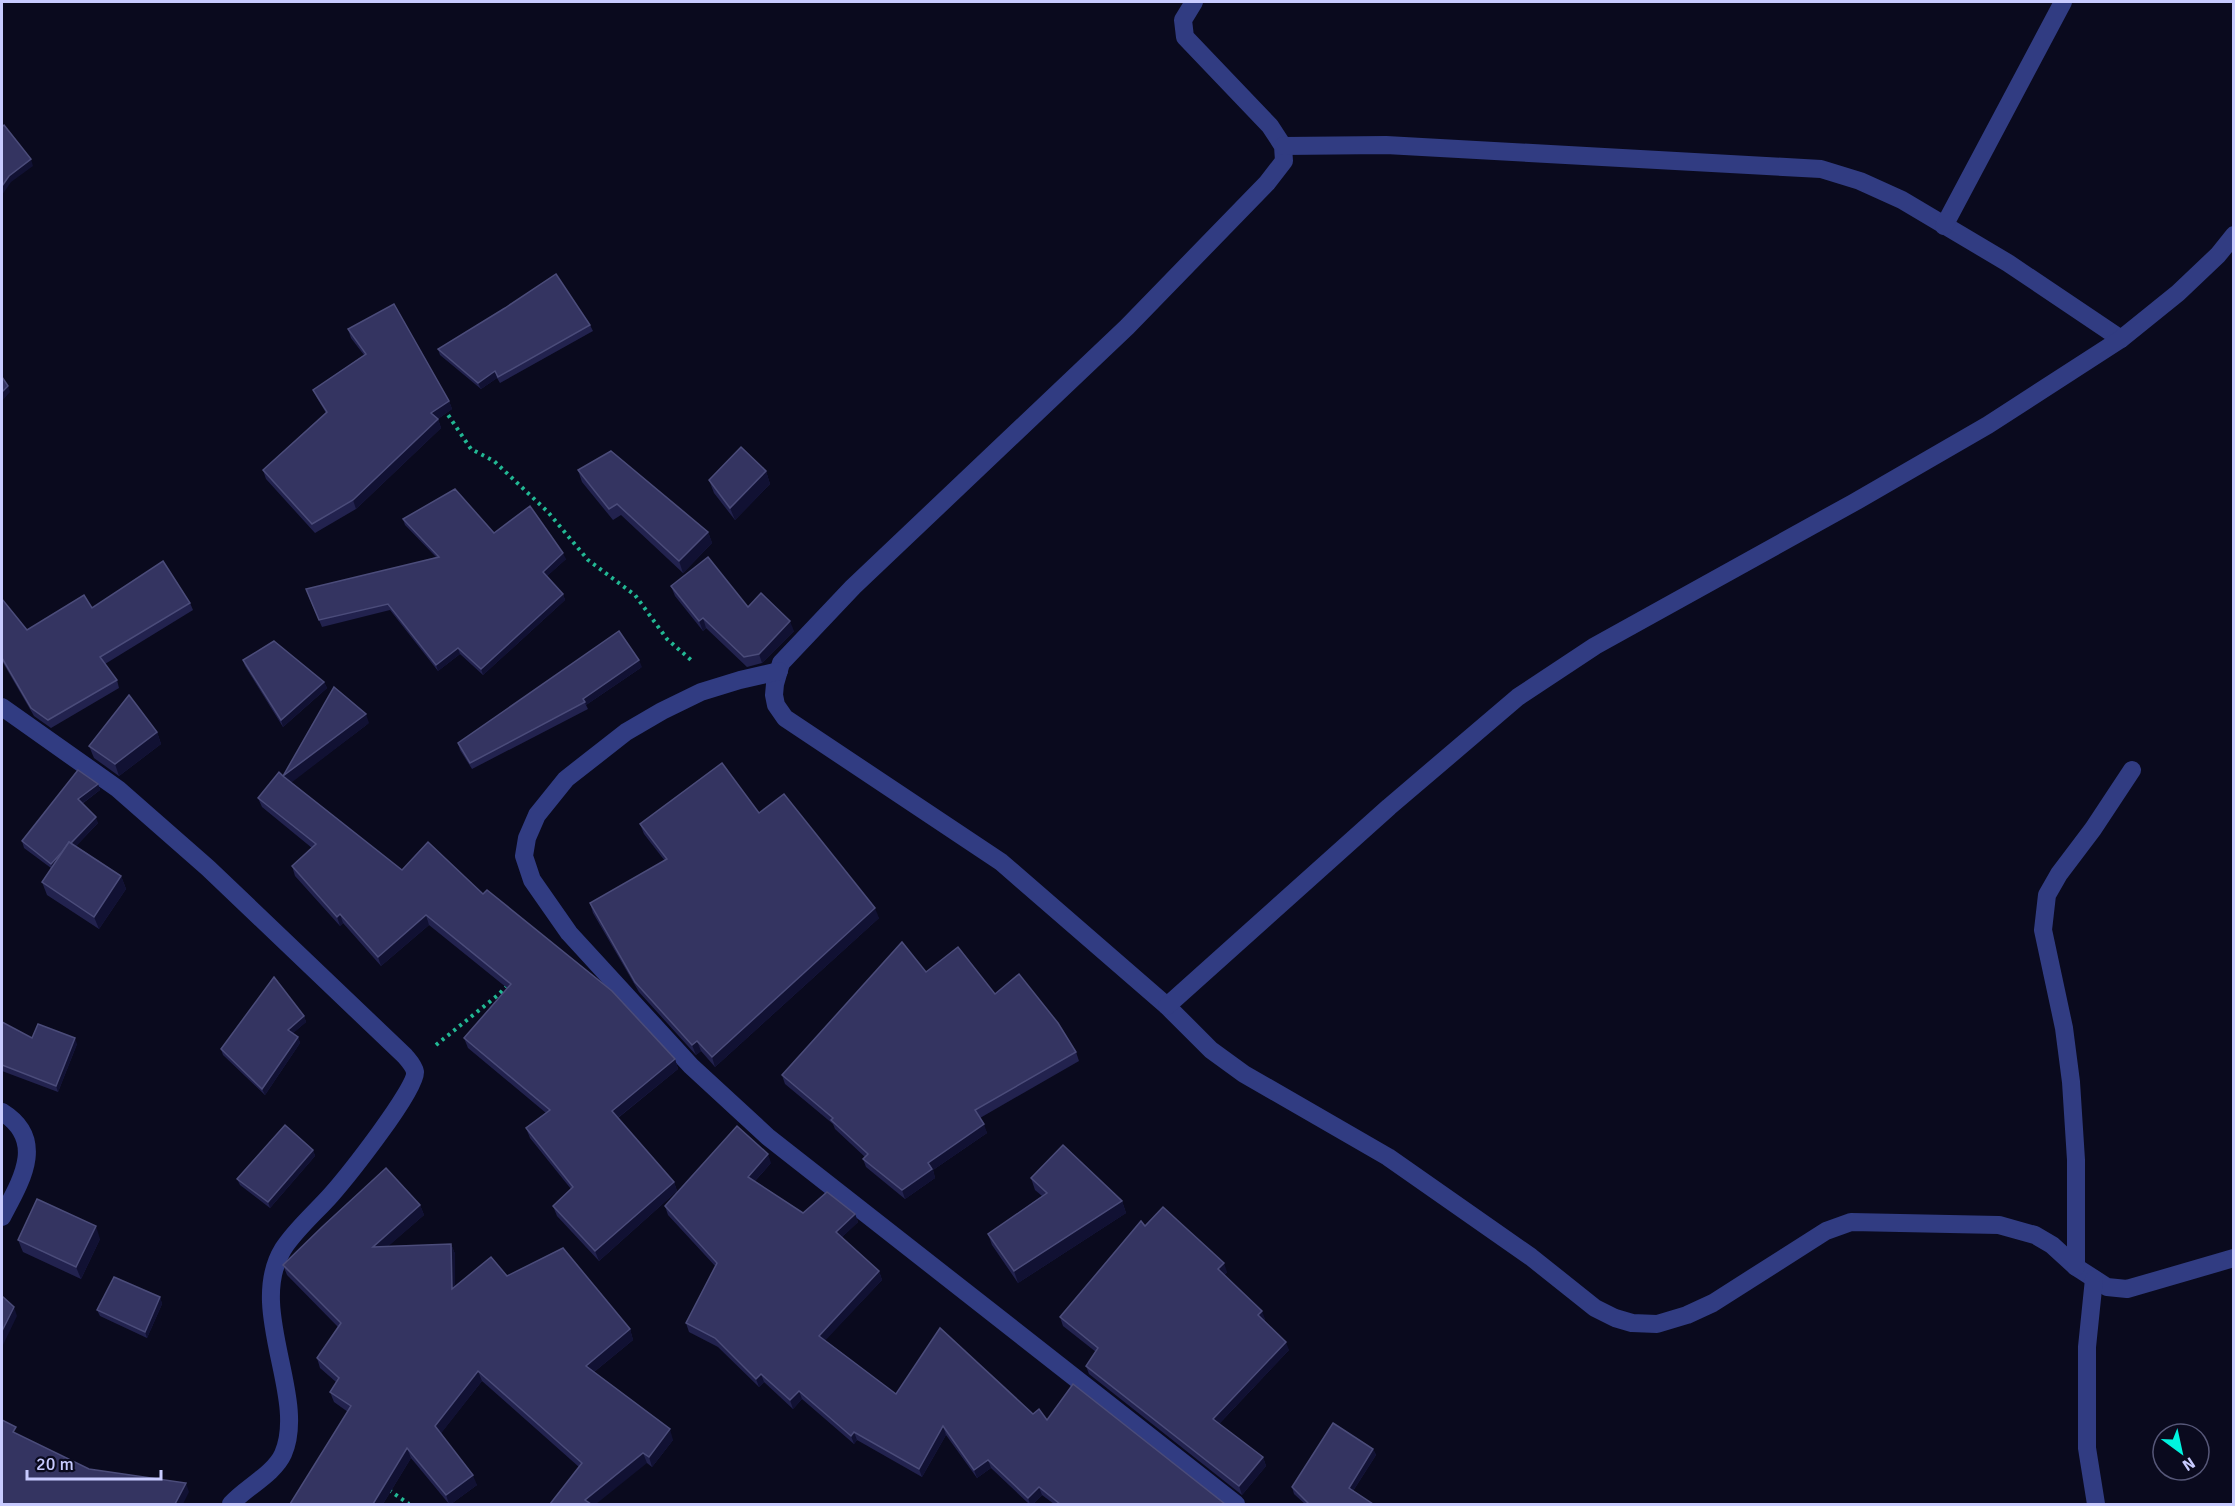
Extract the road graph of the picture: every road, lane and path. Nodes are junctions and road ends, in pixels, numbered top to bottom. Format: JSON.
{"nodes":[{"id":1,"x":1194,"y":2,"type":"edge"},
{"id":2,"x":2063,"y":2,"type":"edge"},
{"id":3,"x":1283,"y":146,"type":"junction"},
{"id":4,"x":1944,"y":226,"type":"junction"},
{"id":5,"x":2234,"y":235,"type":"edge"},
{"id":6,"x":2121,"y":339,"type":"junction"},
{"id":7,"x":442,"y":406,"type":"edge"},
{"id":8,"x":779,"y":671,"type":"junction"},
{"id":9,"x":701,"y":692,"type":"junction"},
{"id":10,"x":2,"y":707,"type":"edge"},
{"id":11,"x":2132,"y":770,"type":"dead end"},
{"id":12,"x":514,"y":978,"type":"edge"},
{"id":13,"x":1167,"y":1006,"type":"junction"},
{"id":14,"x":411,"y":1064,"type":"junction"},
{"id":15,"x":2,"y":1112,"type":"edge"},
{"id":16,"x":2,"y":1217,"type":"edge"},
{"id":17,"x":2234,"y":1258,"type":"edge"},
{"id":18,"x":2076,"y":1267,"type":"junction"},
{"id":19,"x":2094,"y":1279,"type":"junction"},
{"id":20,"x":380,"y":1483,"type":"edge"},
{"id":21,"x":231,"y":1504,"type":"edge"},
{"id":22,"x":409,"y":1504,"type":"edge"},
{"id":23,"x":1236,"y":1504,"type":"edge"},
{"id":24,"x":2096,"y":1504,"type":"edge"}],
"edges":[{"from":1,"to":3,"type":"street"},
{"from":2,"to":4,"type":"street"},
{"from":3,"to":4,"type":"street"},
{"from":3,"to":8,"type":"street"},
{"from":4,"to":6,"type":"street"},
{"from":5,"to":6,"type":"street"},
{"from":6,"to":13,"type":"street"},
{"from":7,"to":9,"type":"path"},
{"from":8,"to":9,"type":"street"},
{"from":8,"to":13,"type":"street"},
{"from":9,"to":23,"type":"street"},
{"from":10,"to":14,"type":"street"},
{"from":11,"to":18,"type":"street"},
{"from":12,"to":14,"type":"path"},
{"from":13,"to":18,"type":"street"},
{"from":14,"to":21,"type":"street"},
{"from":15,"to":16,"type":"street"},
{"from":17,"to":19,"type":"street"},
{"from":18,"to":19,"type":"street"},
{"from":19,"to":24,"type":"street"},
{"from":20,"to":22,"type":"path"}]}
